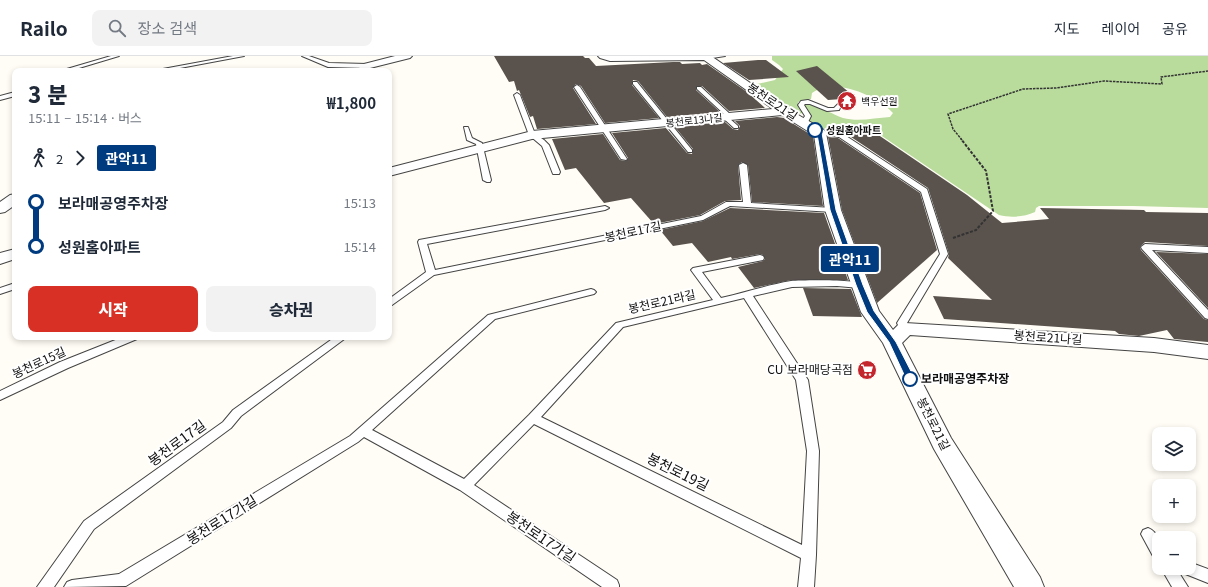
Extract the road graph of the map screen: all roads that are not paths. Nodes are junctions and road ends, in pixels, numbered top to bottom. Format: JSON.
{"nodes":[{"id":1,"x":117,"y":56,"type":"edge"},
{"id":2,"x":242,"y":56,"type":"edge"},
{"id":3,"x":304,"y":56,"type":"edge"},
{"id":4,"x":407,"y":56,"type":"edge"},
{"id":5,"x":603,"y":56,"type":"edge"},
{"id":6,"x":711,"y":56,"type":"edge"},
{"id":7,"x":74,"y":68,"type":"edge"},
{"id":8,"x":172,"y":68,"type":"edge"},
{"id":9,"x":356,"y":68,"type":"edge"},
{"id":10,"x":366,"y":68,"type":"edge"},
{"id":11,"x":635,"y":83,"type":"dead end"},
{"id":12,"x":577,"y":87,"type":"dead end"},
{"id":13,"x":699,"y":88,"type":"dead end"},
{"id":14,"x":12,"y":95,"type":"edge"},
{"id":15,"x":517,"y":95,"type":"dead end"},
{"id":16,"x":0,"y":98,"type":"edge"},
{"id":17,"x":838,"y":106,"type":"dead end"},
{"id":18,"x":784,"y":111,"type":"junction"},
{"id":19,"x":727,"y":116,"type":"junction"},
{"id":20,"x":668,"y":123,"type":"junction"},
{"id":21,"x":803,"y":123,"type":"junction"},
{"id":22,"x":736,"y":127,"type":"dead end"},
{"id":23,"x":466,"y":128,"type":"dead end"},
{"id":24,"x":605,"y":128,"type":"junction"},
{"id":25,"x":820,"y":133,"type":"junction"},
{"id":26,"x":532,"y":135,"type":"junction"},
{"id":27,"x":480,"y":149,"type":"junction"},
{"id":28,"x":690,"y":151,"type":"dead end"},
{"id":29,"x":624,"y":159,"type":"dead end"},
{"id":30,"x":743,"y":165,"type":"dead end"},
{"id":31,"x":392,"y":171,"type":"edge"},
{"id":32,"x":556,"y":172,"type":"dead end"},
{"id":33,"x":487,"y":180,"type":"dead end"},
{"id":34,"x":12,"y":200,"type":"edge"},
{"id":35,"x":747,"y":205,"type":"junction"},
{"id":36,"x":605,"y":208,"type":"dead end"},
{"id":37,"x":0,"y":209,"type":"edge"},
{"id":38,"x":833,"y":210,"type":"junction"},
{"id":39,"x":1208,"y":250,"type":"edge"},
{"id":40,"x":12,"y":255,"type":"edge"},
{"id":41,"x":760,"y":258,"type":"dead end"},
{"id":42,"x":0,"y":259,"type":"edge"},
{"id":43,"x":431,"y":273,"type":"junction"},
{"id":44,"x":860,"y":285,"type":"junction"},
{"id":45,"x":12,"y":287,"type":"edge"},
{"id":46,"x":0,"y":291,"type":"edge"},
{"id":47,"x":591,"y":292,"type":"dead end"},
{"id":48,"x":747,"y":296,"type":"junction"},
{"id":49,"x":392,"y":301,"type":"edge"},
{"id":50,"x":719,"y":302,"type":"junction"},
{"id":51,"x":1208,"y":316,"type":"edge"},
{"id":52,"x":899,"y":335,"type":"junction"},
{"id":53,"x":126,"y":340,"type":"edge"},
{"id":54,"x":338,"y":340,"type":"edge"},
{"id":55,"x":1208,"y":352,"type":"edge"},
{"id":56,"x":0,"y":396,"type":"edge"},
{"id":57,"x":533,"y":418,"type":"junction"},
{"id":58,"x":364,"y":431,"type":"junction"},
{"id":59,"x":466,"y":486,"type":"junction"},
{"id":60,"x":1148,"y":534,"type":"dead end"},
{"id":61,"x":1152,"y":541,"type":"edge"},
{"id":62,"x":809,"y":555,"type":"junction"},
{"id":63,"x":1196,"y":571,"type":"edge"},
{"id":64,"x":1172,"y":575,"type":"edge"},
{"id":65,"x":1208,"y":576,"type":"edge"},
{"id":66,"x":45,"y":587,"type":"edge"},
{"id":67,"x":72,"y":587,"type":"edge"},
{"id":68,"x":610,"y":587,"type":"edge"},
{"id":69,"x":806,"y":587,"type":"edge"},
{"id":70,"x":1030,"y":587,"type":"edge"},
{"id":71,"x":1180,"y":587,"type":"edge"}],
"edges":[{"from":1,"to":7,"type":"lane"},
{"from":2,"to":8,"type":"lane"},
{"from":3,"to":9,"type":"lane"},
{"from":4,"to":10,"type":"street"},
{"from":5,"to":6,"type":"street"},
{"from":6,"to":18,"type":"street","name":"봉천로21길"},
{"from":11,"to":20,"type":"lane"},
{"from":12,"to":24,"type":"lane"},
{"from":13,"to":19,"type":"lane"},
{"from":14,"to":16,"type":"lane"},
{"from":15,"to":26,"type":"lane"},
{"from":17,"to":21,"type":"lane"},
{"from":18,"to":19,"type":"street","name":"봉천로13나길"},
{"from":18,"to":21,"type":"street","name":"봉천로21길"},
{"from":19,"to":20,"type":"street","name":"봉천로13나길"},
{"from":19,"to":22,"type":"lane"},
{"from":20,"to":24,"type":"street","name":"봉천로13나길"},
{"from":20,"to":28,"type":"lane"},
{"from":21,"to":25,"type":"street","name":"봉천로21길"},
{"from":23,"to":27,"type":"lane"},
{"from":24,"to":26,"type":"street","name":"봉천로13나길"},
{"from":24,"to":29,"type":"lane"},
{"from":25,"to":38,"type":"street","name":"봉천로21길"},
{"from":25,"to":52,"type":"lane"},
{"from":26,"to":27,"type":"street","name":"봉천로13나길"},
{"from":26,"to":32,"type":"lane"},
{"from":27,"to":31,"type":"street","name":"봉천로13나길"},
{"from":27,"to":33,"type":"lane"},
{"from":30,"to":35,"type":"lane"},
{"from":34,"to":37,"type":"street"},
{"from":35,"to":38,"type":"lane","name":"봉천로17길"},
{"from":35,"to":43,"type":"lane","name":"봉천로17길"},
{"from":36,"to":43,"type":"lane"},
{"from":38,"to":44,"type":"street","name":"봉천로21길"},
{"from":39,"to":51,"type":"lane"},
{"from":40,"to":42,"type":"street"},
{"from":41,"to":50,"type":"lane"},
{"from":43,"to":49,"type":"lane","name":"봉천로17길"},
{"from":44,"to":48,"type":"lane","name":"봉천로21라길"},
{"from":44,"to":52,"type":"street","name":"봉천로21길"},
{"from":45,"to":46,"type":"lane"},
{"from":47,"to":58,"type":"lane","name":"봉천로17가길"},
{"from":48,"to":50,"type":"lane","name":"봉천로21라길"},
{"from":48,"to":62,"type":"lane"},
{"from":50,"to":57,"type":"lane","name":"봉천로21라길"},
{"from":52,"to":55,"type":"street","name":"봉천로21나길"},
{"from":52,"to":70,"type":"street","name":"봉천로21길"},
{"from":53,"to":56,"type":"lane","name":"봉천로15길"},
{"from":54,"to":66,"type":"lane","name":"봉천로17길"},
{"from":57,"to":59,"type":"lane","name":"봉천로21라길"},
{"from":57,"to":62,"type":"lane","name":"봉천로19길"},
{"from":58,"to":59,"type":"lane","name":"봉천로17가길"},
{"from":58,"to":67,"type":"lane","name":"봉천로17가길"},
{"from":59,"to":68,"type":"lane","name":"봉천로17가길"},
{"from":60,"to":61,"type":"lane"},
{"from":62,"to":69,"type":"lane"},
{"from":63,"to":65,"type":"lane"},
{"from":64,"to":71,"type":"lane"}]}
